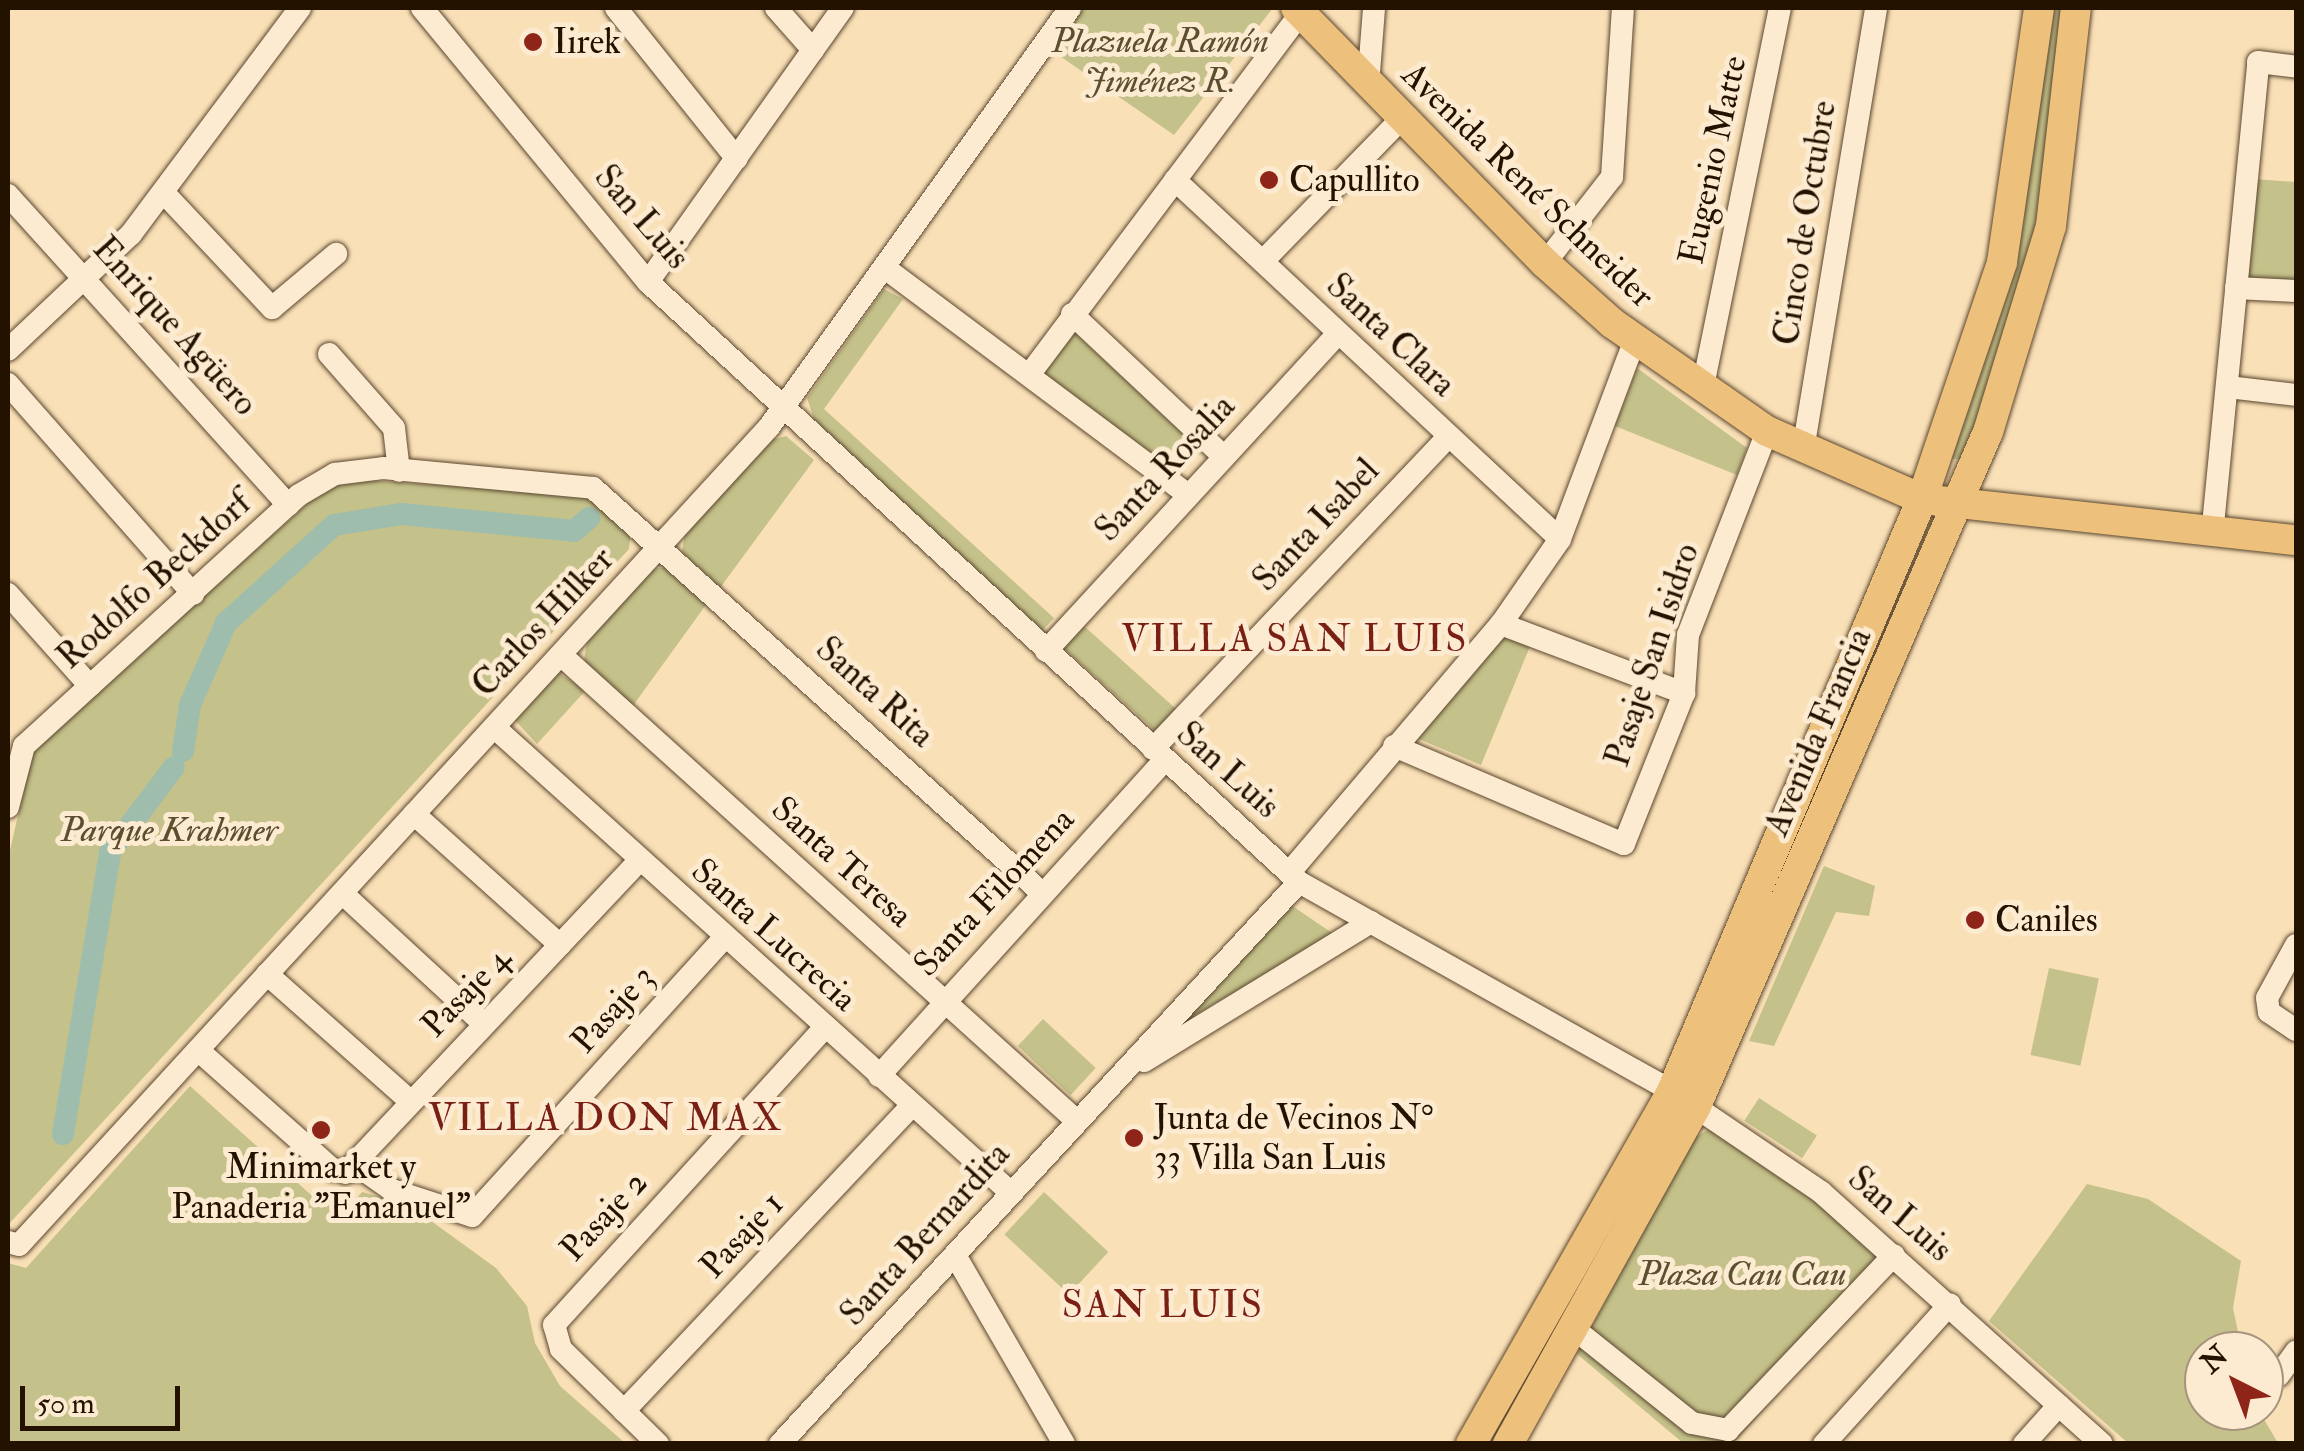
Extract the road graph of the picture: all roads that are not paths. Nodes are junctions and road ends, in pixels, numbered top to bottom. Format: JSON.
{"nodes":[{"id":1,"x":300,"y":8,"type":"edge"},
{"id":2,"x":422,"y":8,"type":"edge"},
{"id":3,"x":616,"y":8,"type":"edge"},
{"id":4,"x":776,"y":8,"type":"edge"},
{"id":5,"x":843,"y":8,"type":"edge"},
{"id":6,"x":1070,"y":8,"type":"edge"},
{"id":7,"x":1374,"y":8,"type":"edge"},
{"id":8,"x":1623,"y":8,"type":"edge"},
{"id":9,"x":1780,"y":8,"type":"edge"},
{"id":10,"x":1876,"y":8,"type":"edge"},
{"id":11,"x":2039,"y":8,"type":"edge"},
{"id":12,"x":2076,"y":8,"type":"edge"},
{"id":13,"x":1298,"y":10,"type":"edge"},
{"id":14,"x":812,"y":50,"type":"junction"},
{"id":15,"x":2296,"y":67,"type":"edge"},
{"id":16,"x":1368,"y":85,"type":"junction"},
{"id":17,"x":1400,"y":119,"type":"junction"},
{"id":18,"x":736,"y":159,"type":"junction"},
{"id":19,"x":1175,"y":180,"type":"junction"},
{"id":20,"x":164,"y":193,"type":"junction"},
{"id":21,"x":8,"y":195,"type":"edge"},
{"id":22,"x":336,"y":254,"type":"dead end"},
{"id":23,"x":1262,"y":261,"type":"junction"},
{"id":24,"x":1545,"y":263,"type":"junction"},
{"id":25,"x":885,"y":268,"type":"junction"},
{"id":26,"x":84,"y":277,"type":"junction"},
{"id":27,"x":648,"y":282,"type":"junction"},
{"id":28,"x":2236,"y":288,"type":"junction"},
{"id":29,"x":2296,"y":290,"type":"edge"},
{"id":30,"x":1072,"y":314,"type":"junction"},
{"id":31,"x":1337,"y":334,"type":"junction"},
{"id":32,"x":1635,"y":339,"type":"junction"},
{"id":33,"x":8,"y":350,"type":"edge"},
{"id":34,"x":329,"y":354,"type":"dead end"},
{"id":35,"x":1028,"y":374,"type":"junction"},
{"id":36,"x":8,"y":384,"type":"edge"},
{"id":37,"x":1702,"y":386,"type":"junction"},
{"id":38,"x":2228,"y":387,"type":"junction"},
{"id":39,"x":2296,"y":395,"type":"edge"},
{"id":40,"x":782,"y":411,"type":"junction"},
{"id":41,"x":1767,"y":430,"type":"junction"},
{"id":42,"x":1448,"y":437,"type":"junction"},
{"id":43,"x":1803,"y":450,"type":"junction"},
{"id":44,"x":1223,"y":456,"type":"junction"},
{"id":45,"x":399,"y":472,"type":"junction"},
{"id":46,"x":1186,"y":493,"type":"junction"},
{"id":47,"x":1922,"y":499,"type":"junction"},
{"id":48,"x":288,"y":505,"type":"junction"},
{"id":49,"x":1957,"y":505,"type":"junction"},
{"id":50,"x":2213,"y":525,"type":"junction"},
{"id":51,"x":1560,"y":539,"type":"junction"},
{"id":52,"x":2296,"y":540,"type":"edge"},
{"id":53,"x":661,"y":545,"type":"junction"},
{"id":54,"x":8,"y":594,"type":"edge"},
{"id":55,"x":193,"y":594,"type":"junction"},
{"id":56,"x":1501,"y":624,"type":"junction"},
{"id":57,"x":1046,"y":652,"type":"junction"},
{"id":58,"x":560,"y":654,"type":"junction"},
{"id":59,"x":90,"y":686,"type":"junction"},
{"id":60,"x":1684,"y":694,"type":"junction"},
{"id":61,"x":494,"y":727,"type":"junction"},
{"id":62,"x":1394,"y":746,"type":"junction"},
{"id":63,"x":1835,"y":747,"type":"junction"},
{"id":64,"x":1159,"y":754,"type":"junction"},
{"id":65,"x":8,"y":807,"type":"edge"},
{"id":66,"x":414,"y":814,"type":"junction"},
{"id":67,"x":640,"y":860,"type":"junction"},
{"id":68,"x":1294,"y":878,"type":"junction"},
{"id":69,"x":1041,"y":892,"type":"junction"},
{"id":70,"x":342,"y":893,"type":"junction"},
{"id":71,"x":1371,"y":922,"type":"junction"},
{"id":72,"x":725,"y":937,"type":"junction"},
{"id":73,"x":560,"y":945,"type":"junction"},
{"id":74,"x":2296,"y":946,"type":"edge"},
{"id":75,"x":267,"y":974,"type":"junction"},
{"id":76,"x":941,"y":999,"type":"junction"},
{"id":77,"x":484,"y":1024,"type":"junction"},
{"id":78,"x":825,"y":1028,"type":"junction"},
{"id":79,"x":2296,"y":1030,"type":"edge"},
{"id":80,"x":198,"y":1050,"type":"junction"},
{"id":81,"x":1123,"y":1073,"type":"junction"},
{"id":82,"x":879,"y":1076,"type":"junction"},
{"id":83,"x":1684,"y":1099,"type":"junction"},
{"id":84,"x":410,"y":1100,"type":"junction"},
{"id":85,"x":910,"y":1106,"type":"junction"},
{"id":86,"x":1077,"y":1121,"type":"junction"},
{"id":87,"x":345,"y":1173,"type":"junction"},
{"id":88,"x":1010,"y":1192,"type":"junction"},
{"id":89,"x":13,"y":1243,"type":"edge"},
{"id":90,"x":955,"y":1254,"type":"junction"},
{"id":91,"x":1894,"y":1255,"type":"junction"},
{"id":92,"x":1950,"y":1304,"type":"junction"},
{"id":93,"x":1551,"y":1314,"type":"junction"},
{"id":94,"x":1577,"y":1331,"type":"junction"},
{"id":95,"x":2059,"y":1405,"type":"junction"},
{"id":96,"x":624,"y":1411,"type":"junction"},
{"id":97,"x":802,"y":1421,"type":"junction"},
{"id":98,"x":1058,"y":1442,"type":"edge"},
{"id":99,"x":658,"y":1444,"type":"edge"},
{"id":100,"x":780,"y":1444,"type":"edge"},
{"id":101,"x":815,"y":1444,"type":"edge"},
{"id":102,"x":1471,"y":1444,"type":"edge"},
{"id":103,"x":1508,"y":1444,"type":"edge"},
{"id":104,"x":1824,"y":1444,"type":"edge"},
{"id":105,"x":2024,"y":1444,"type":"edge"},
{"id":106,"x":2102,"y":1444,"type":"edge"}],
"edges":[{"from":1,"to":20,"type":"street"},
{"from":2,"to":27,"type":"street","name":"San Luis"},
{"from":3,"to":18,"type":"street"},
{"from":4,"to":14,"type":"street"},
{"from":5,"to":14,"type":"street"},
{"from":6,"to":25,"type":"street","name":"Carlos Hilker"},
{"from":7,"to":16,"type":"street"},
{"from":8,"to":24,"type":"street"},
{"from":9,"to":37,"type":"street","name":"Eugenio Matte"},
{"from":10,"to":43,"type":"street","name":"Cinco de Octubre"},
{"from":11,"to":47,"type":"main road","name":"Avenida Francia"},
{"from":12,"to":49,"type":"main road","name":"Avenida Francia"},
{"from":13,"to":16,"type":"main road","name":"Avenida René Schneider"},
{"from":13,"to":19,"type":"street"},
{"from":14,"to":18,"type":"street"},
{"from":15,"to":28,"type":"street"},
{"from":16,"to":17,"type":"main road","name":"Avenida René Schneider"},
{"from":17,"to":23,"type":"street"},
{"from":17,"to":24,"type":"main road","name":"Avenida René Schneider"},
{"from":18,"to":27,"type":"street"},
{"from":19,"to":23,"type":"street","name":"Santa Clara"},
{"from":19,"to":30,"type":"street"},
{"from":20,"to":22,"type":"street"},
{"from":20,"to":26,"type":"street"},
{"from":21,"to":26,"type":"street","name":"Enrique Agüero"},
{"from":23,"to":31,"type":"street","name":"Santa Clara"},
{"from":24,"to":32,"type":"main road","name":"Avenida René Schneider"},
{"from":25,"to":35,"type":"street"},
{"from":25,"to":40,"type":"street","name":"Carlos Hilker"},
{"from":26,"to":33,"type":"street"},
{"from":26,"to":48,"type":"street","name":"Enrique Agüero"},
{"from":27,"to":40,"type":"street","name":"San Luis"},
{"from":28,"to":29,"type":"street"},
{"from":28,"to":38,"type":"street"},
{"from":30,"to":35,"type":"street"},
{"from":30,"to":44,"type":"street"},
{"from":31,"to":42,"type":"street","name":"Santa Clara"},
{"from":31,"to":44,"type":"street","name":"Santa Rosalia"},
{"from":32,"to":37,"type":"main road","name":"Avenida René Schneider"},
{"from":32,"to":51,"type":"street","name":"Santa Bernardita"},
{"from":34,"to":45,"type":"street"},
{"from":35,"to":46,"type":"street"},
{"from":36,"to":55,"type":"street"},
{"from":37,"to":41,"type":"main road","name":"Avenida René Schneider"},
{"from":38,"to":39,"type":"street"},
{"from":38,"to":50,"type":"street"},
{"from":40,"to":53,"type":"street","name":"Carlos Hilker"},
{"from":40,"to":57,"type":"street","name":"San Luis"},
{"from":41,"to":43,"type":"main road","name":"Avenida René Schneider"},
{"from":41,"to":60,"type":"street","name":"Pasaje San Isidro"},
{"from":42,"to":51,"type":"street","name":"Santa Clara"},
{"from":42,"to":64,"type":"street","name":"Santa Isabel"},
{"from":43,"to":47,"type":"main road","name":"Avenida René Schneider"},
{"from":44,"to":46,"type":"street","name":"Santa Rosalia"},
{"from":45,"to":48,"type":"street","name":"Rodolfo Beckdorf"},
{"from":45,"to":53,"type":"street","name":"Rodolfo Beckdorf"},
{"from":46,"to":57,"type":"street","name":"Santa Rosalia"},
{"from":47,"to":49,"type":"main road","name":"Avenida René Schneider"},
{"from":47,"to":63,"type":"main road","name":"Avenida Francia"},
{"from":48,"to":55,"type":"street","name":"Rodolfo Beckdorf"},
{"from":49,"to":50,"type":"main road","name":"Avenida René Schneider"},
{"from":49,"to":63,"type":"main road","name":"Avenida Francia"},
{"from":50,"to":52,"type":"main road","name":"Avenida René Schneider"},
{"from":51,"to":56,"type":"street","name":"Santa Bernardita"},
{"from":53,"to":58,"type":"street","name":"Carlos Hilker"},
{"from":53,"to":69,"type":"street","name":"Santa Rita"},
{"from":54,"to":59,"type":"street"},
{"from":55,"to":59,"type":"street","name":"Rodolfo Beckdorf"},
{"from":56,"to":60,"type":"street"},
{"from":56,"to":62,"type":"street","name":"Santa Bernardita"},
{"from":57,"to":64,"type":"street","name":"San Luis"},
{"from":58,"to":61,"type":"street","name":"Carlos Hilker"},
{"from":58,"to":76,"type":"street","name":"Santa Teresa"},
{"from":59,"to":65,"type":"street","name":"Rodolfo Beckdorf"},
{"from":60,"to":62,"type":"street","name":"Pasaje San Isidro"},
{"from":61,"to":66,"type":"street","name":"Carlos Hilker"},
{"from":61,"to":67,"type":"street","name":"Santa Lucrecia"},
{"from":62,"to":68,"type":"street","name":"Santa Bernardita"},
{"from":63,"to":83,"type":"main road","name":"Avenida Francia"},
{"from":64,"to":68,"type":"street","name":"San Luis"},
{"from":64,"to":69,"type":"street","name":"Santa Filomena"},
{"from":66,"to":70,"type":"street","name":"Carlos Hilker"},
{"from":66,"to":73,"type":"street"},
{"from":67,"to":72,"type":"street","name":"Santa Lucrecia"},
{"from":67,"to":73,"type":"street","name":"Pasaje 4"},
{"from":68,"to":71,"type":"street","name":"San Luis"},
{"from":68,"to":81,"type":"street","name":"Santa Bernardita"},
{"from":69,"to":76,"type":"street","name":"Santa Filomena"},
{"from":70,"to":75,"type":"street","name":"Carlos Hilker"},
{"from":70,"to":77,"type":"street"},
{"from":71,"to":81,"type":"street","name":"Santa Bernardita"},
{"from":71,"to":83,"type":"street","name":"San Luis"},
{"from":72,"to":78,"type":"street","name":"Santa Lucrecia"},
{"from":72,"to":87,"type":"street","name":"Pasaje 3"},
{"from":73,"to":77,"type":"street","name":"Pasaje 4"},
{"from":74,"to":79,"type":"street"},
{"from":75,"to":80,"type":"street","name":"Carlos Hilker"},
{"from":75,"to":84,"type":"street"},
{"from":76,"to":82,"type":"street","name":"Santa Filomena"},
{"from":76,"to":86,"type":"street","name":"Santa Teresa"},
{"from":77,"to":84,"type":"street","name":"Pasaje 4"},
{"from":78,"to":82,"type":"street","name":"Santa Lucrecia"},
{"from":78,"to":96,"type":"street","name":"Pasaje 2"},
{"from":80,"to":87,"type":"street"},
{"from":80,"to":89,"type":"street","name":"Carlos Hilker"},
{"from":81,"to":86,"type":"street","name":"Santa Bernardita"},
{"from":82,"to":85,"type":"street","name":"Santa Lucrecia"},
{"from":83,"to":91,"type":"street","name":"San Luis"},
{"from":83,"to":93,"type":"main road","name":"Avenida Francia"},
{"from":83,"to":94,"type":"main road","name":"Avenida Francia"},
{"from":84,"to":87,"type":"street","name":"Pasaje 4"},
{"from":85,"to":88,"type":"street","name":"Santa Lucrecia"},
{"from":85,"to":96,"type":"street","name":"Pasaje 1"},
{"from":86,"to":88,"type":"street","name":"Santa Bernardita"},
{"from":88,"to":90,"type":"street","name":"Santa Bernardita"},
{"from":90,"to":97,"type":"street","name":"Santa Bernardita"},
{"from":90,"to":98,"type":"street"},
{"from":91,"to":92,"type":"street","name":"San Luis"},
{"from":91,"to":94,"type":"street"},
{"from":92,"to":95,"type":"street","name":"San Luis"},
{"from":92,"to":104,"type":"street"},
{"from":93,"to":94,"type":"main road"},
{"from":93,"to":102,"type":"main road","name":"Avenida Francia"},
{"from":94,"to":103,"type":"main road","name":"Avenida Francia"},
{"from":95,"to":105,"type":"street"},
{"from":95,"to":106,"type":"street","name":"San Luis"},
{"from":96,"to":99,"type":"street"},
{"from":97,"to":100,"type":"street","name":"Santa Bernardita"},
{"from":97,"to":101,"type":"street"}]}
